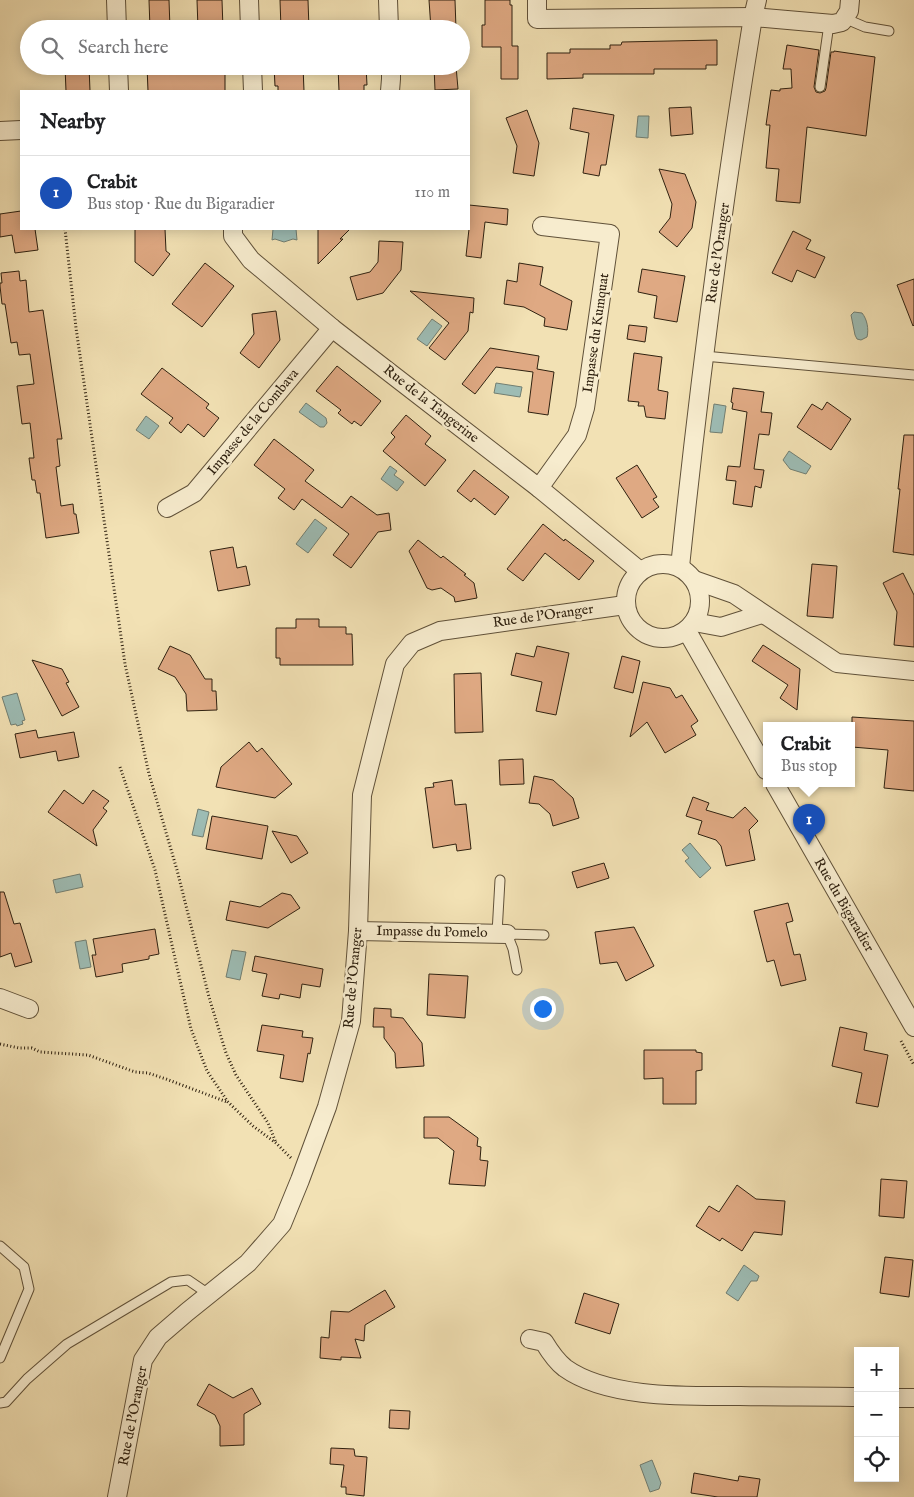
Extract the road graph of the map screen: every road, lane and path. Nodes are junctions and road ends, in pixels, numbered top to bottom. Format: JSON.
{"nodes":[{"id":1,"x":116,"y":0,"type":"edge"},
{"id":2,"x":250,"y":0,"type":"edge"},
{"id":3,"x":388,"y":0,"type":"edge"},
{"id":4,"x":537,"y":0,"type":"edge"},
{"id":5,"x":850,"y":0,"type":"edge"},
{"id":6,"x":755,"y":8,"type":"edge"},
{"id":7,"x":117,"y":20,"type":"edge"},
{"id":8,"x":250,"y":20,"type":"edge"},
{"id":9,"x":389,"y":20,"type":"edge"},
{"id":10,"x":837,"y":21,"type":"junction"},
{"id":11,"x":889,"y":31,"type":"dead end"},
{"id":12,"x":118,"y":75,"type":"edge"},
{"id":13,"x":252,"y":75,"type":"edge"},
{"id":14,"x":391,"y":75,"type":"edge"},
{"id":15,"x":820,"y":86,"type":"dead end"},
{"id":16,"x":119,"y":90,"type":"edge"},
{"id":17,"x":253,"y":90,"type":"edge"},
{"id":18,"x":390,"y":90,"type":"edge"},
{"id":19,"x":20,"y":130,"type":"edge"},
{"id":20,"x":0,"y":131,"type":"edge"},
{"id":21,"x":542,"y":226,"type":"dead end"},
{"id":22,"x":65,"y":230,"type":"edge"},
{"id":23,"x":233,"y":230,"type":"edge"},
{"id":24,"x":332,"y":328,"type":"junction"},
{"id":25,"x":704,"y":356,"type":"junction"},
{"id":26,"x":914,"y":375,"type":"edge"},
{"id":27,"x":539,"y":488,"type":"junction"},
{"id":28,"x":166,"y":508,"type":"dead end"},
{"id":29,"x":680,"y":568,"type":"junction"},
{"id":30,"x":640,"y":571,"type":"junction"},
{"id":31,"x":694,"y":580,"type":"junction"},
{"id":32,"x":625,"y":605,"type":"junction"},
{"id":33,"x":762,"y":614,"type":"junction"},
{"id":34,"x":691,"y":627,"type":"junction"},
{"id":35,"x":914,"y":671,"type":"edge"},
{"id":36,"x":763,"y":764,"type":"edge"},
{"id":37,"x":120,"y":767,"type":"dead end"},
{"id":38,"x":777,"y":787,"type":"edge"},
{"id":39,"x":500,"y":880,"type":"dead end"},
{"id":40,"x":358,"y":931,"type":"junction"},
{"id":41,"x":502,"y":934,"type":"junction"},
{"id":42,"x":544,"y":935,"type":"dead end"},
{"id":43,"x":517,"y":970,"type":"dead end"},
{"id":44,"x":0,"y":998,"type":"edge"},
{"id":45,"x":29,"y":1009,"type":"dead end"},
{"id":46,"x":914,"y":1027,"type":"edge"},
{"id":47,"x":0,"y":1044,"type":"edge"},
{"id":48,"x":228,"y":1102,"type":"junction"},
{"id":49,"x":276,"y":1144,"type":"junction"},
{"id":50,"x":304,"y":1171,"type":"junction"},
{"id":51,"x":0,"y":1246,"type":"edge"},
{"id":52,"x":210,"y":1295,"type":"junction"},
{"id":53,"x":530,"y":1339,"type":"dead end"},
{"id":54,"x":0,"y":1358,"type":"edge"},
{"id":55,"x":854,"y":1397,"type":"edge"},
{"id":56,"x":899,"y":1398,"type":"edge"},
{"id":57,"x":914,"y":1398,"type":"edge"},
{"id":58,"x":0,"y":1403,"type":"edge"},
{"id":59,"x":117,"y":1497,"type":"edge"}],
"edges":[{"from":1,"to":7,"type":"street"},
{"from":2,"to":8,"type":"street"},
{"from":3,"to":9,"type":"street"},
{"from":4,"to":6,"type":"street"},
{"from":5,"to":10,"type":"street"},
{"from":6,"to":10,"type":"street"},
{"from":6,"to":25,"type":"street","name":"Rue de l'Oranger"},
{"from":10,"to":11,"type":"lane"},
{"from":10,"to":15,"type":"lane"},
{"from":12,"to":16,"type":"street"},
{"from":13,"to":17,"type":"street"},
{"from":14,"to":18,"type":"street"},
{"from":19,"to":20,"type":"street"},
{"from":21,"to":27,"type":"street","name":"Impasse du Kumquat"},
{"from":22,"to":49,"type":"path"},
{"from":23,"to":24,"type":"street","name":"Rue de la Tangerine"},
{"from":24,"to":27,"type":"street","name":"Rue de la Tangerine"},
{"from":24,"to":28,"type":"street","name":"Impasse de la Combava"},
{"from":25,"to":26,"type":"lane"},
{"from":25,"to":29,"type":"street","name":"Rue de l'Oranger"},
{"from":27,"to":30,"type":"street","name":"Rue de la Tangerine"},
{"from":29,"to":30,"type":"street"},
{"from":29,"to":31,"type":"street"},
{"from":30,"to":32,"type":"street"},
{"from":31,"to":33,"type":"street"},
{"from":31,"to":34,"type":"street"},
{"from":32,"to":34,"type":"street"},
{"from":32,"to":40,"type":"street","name":"Rue de l'Oranger"},
{"from":33,"to":34,"type":"street"},
{"from":33,"to":35,"type":"street"},
{"from":34,"to":36,"type":"street"},
{"from":37,"to":48,"type":"path"},
{"from":38,"to":46,"type":"street","name":"Rue du Bigaradier"},
{"from":39,"to":41,"type":"lane"},
{"from":40,"to":41,"type":"street","name":"Impasse du Pomelo"},
{"from":40,"to":50,"type":"street","name":"Rue de l'Oranger"},
{"from":41,"to":42,"type":"lane"},
{"from":41,"to":43,"type":"lane"},
{"from":44,"to":45,"type":"street"},
{"from":47,"to":48,"type":"path"},
{"from":48,"to":49,"type":"path"},
{"from":49,"to":50,"type":"path"},
{"from":50,"to":52,"type":"street","name":"Rue de l'Oranger"},
{"from":51,"to":54,"type":"lane"},
{"from":52,"to":58,"type":"lane"},
{"from":52,"to":59,"type":"street","name":"Rue de l'Oranger"},
{"from":53,"to":55,"type":"street"},
{"from":56,"to":57,"type":"street"}]}
